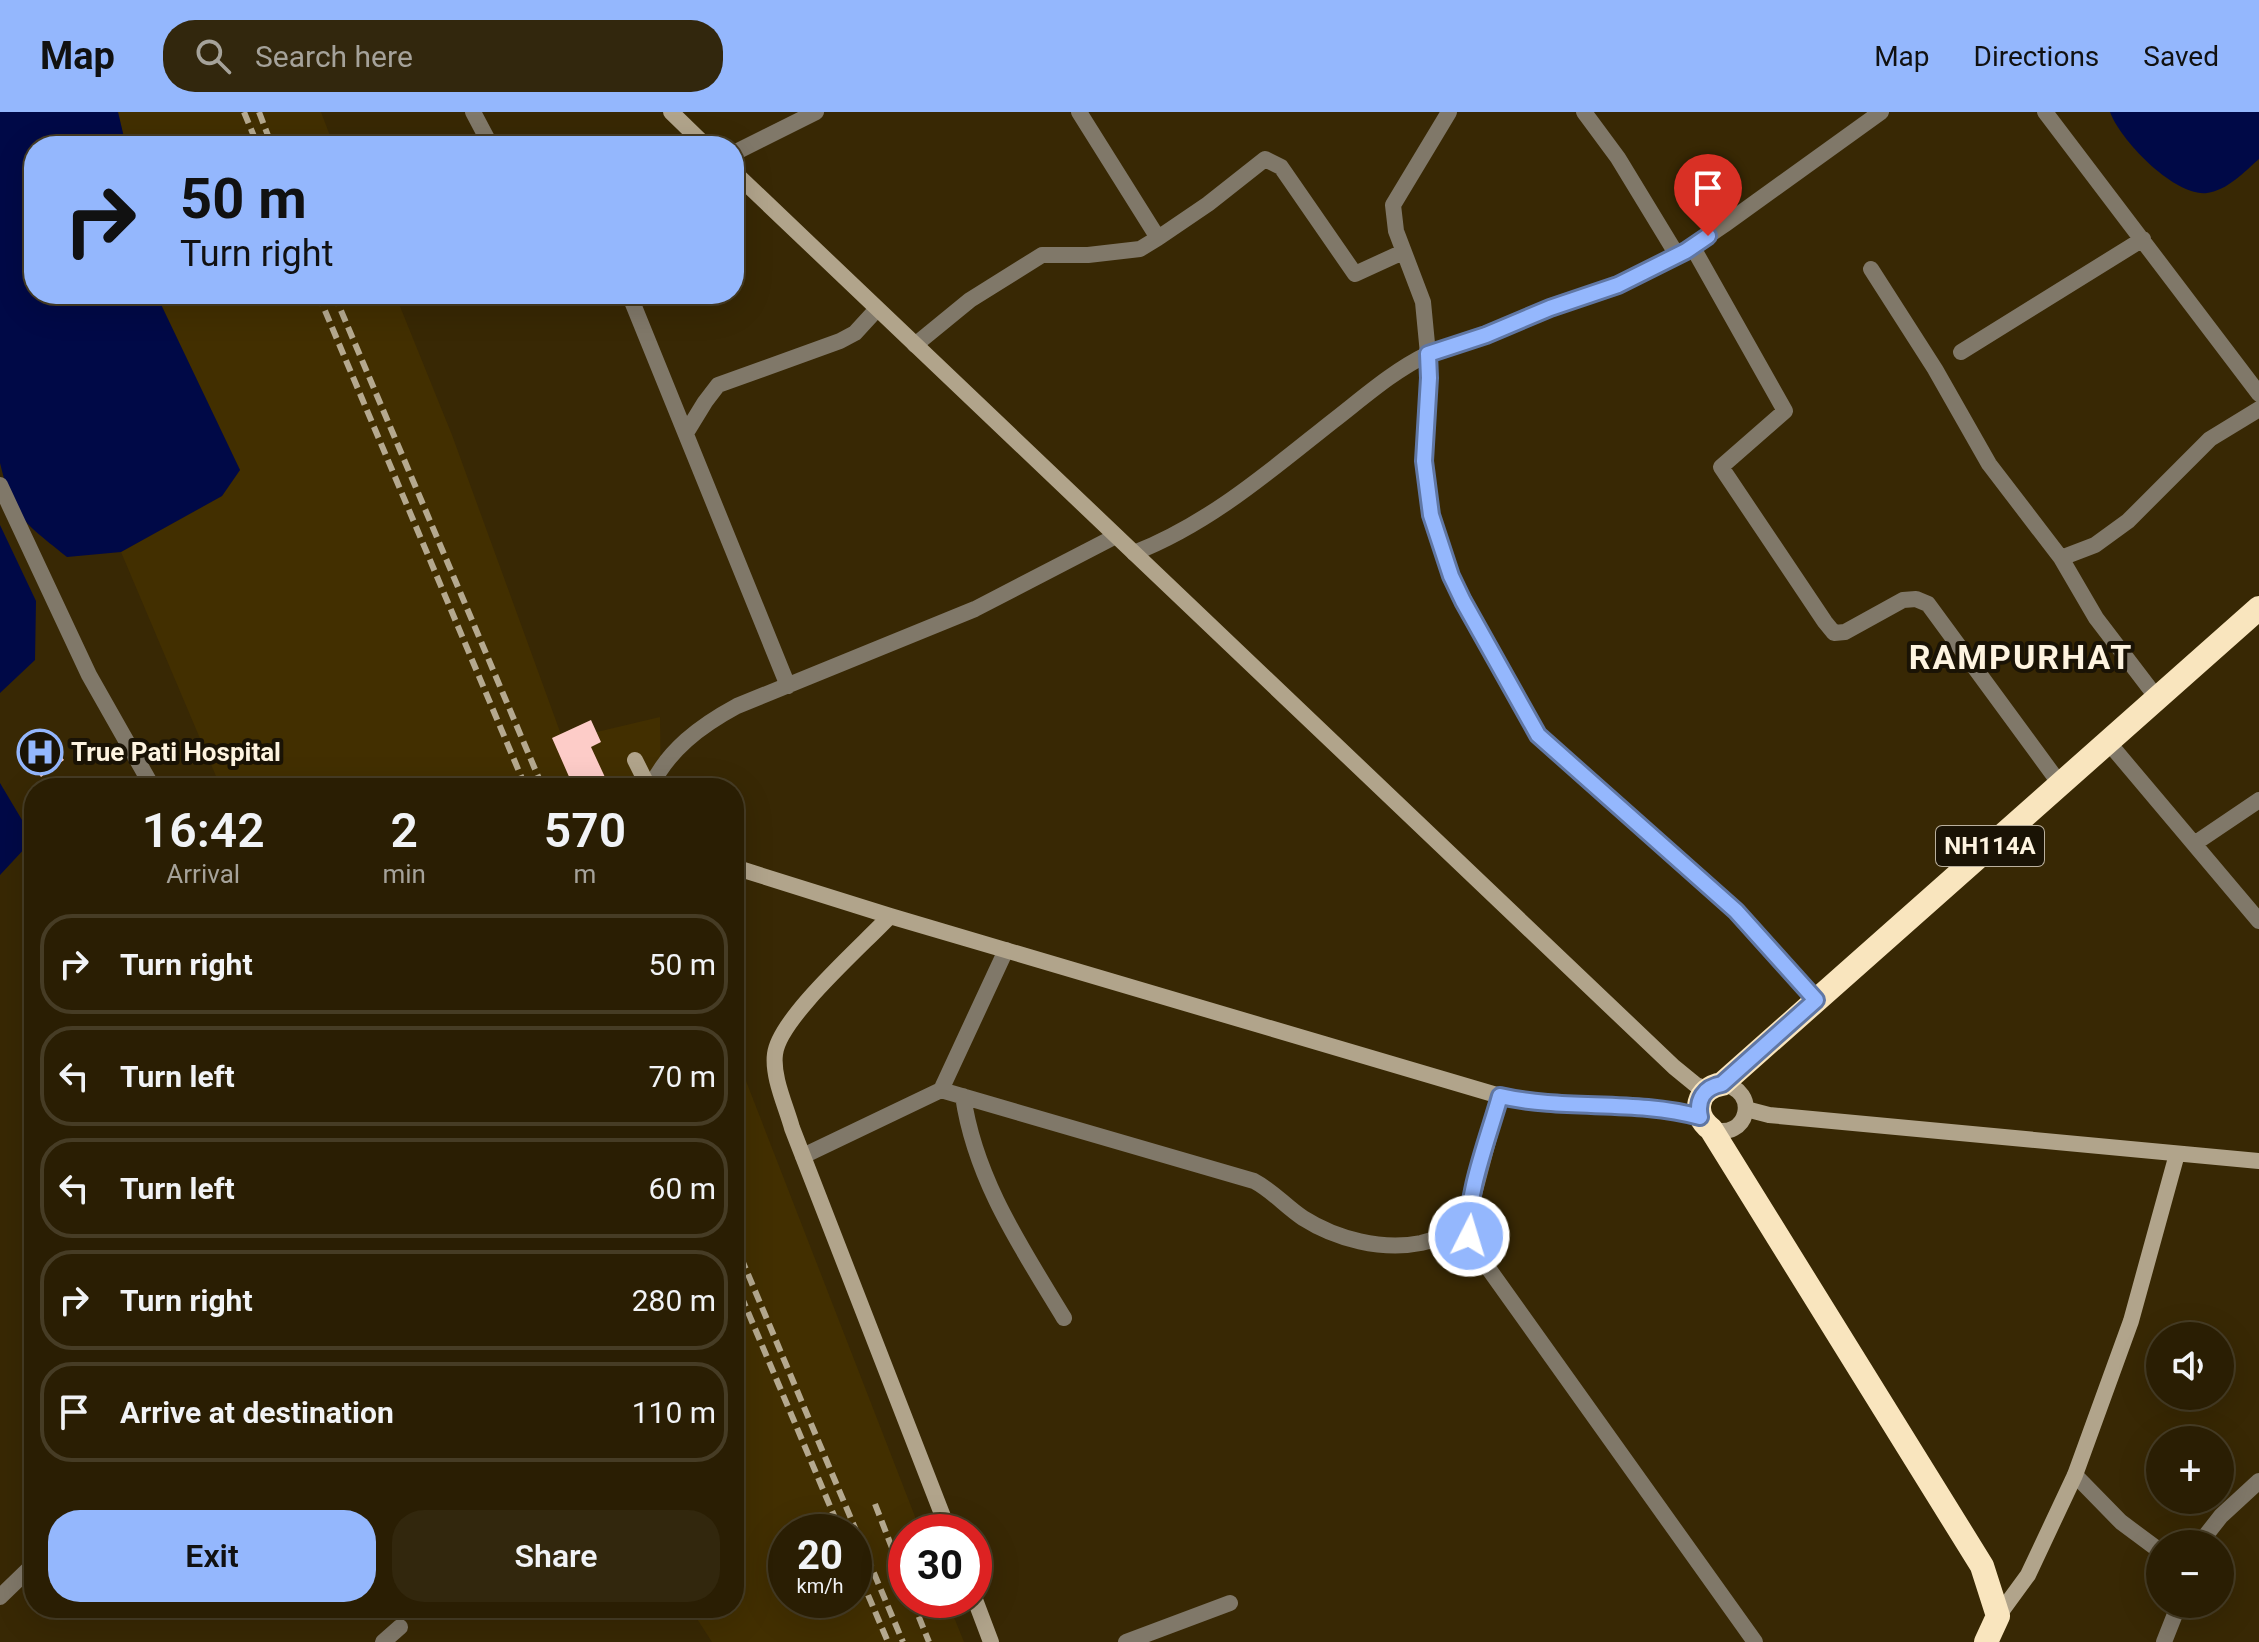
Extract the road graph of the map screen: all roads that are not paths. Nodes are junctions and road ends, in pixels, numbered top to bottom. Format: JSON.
{"nodes":[{"id":1,"x":473,"y":112,"type":"edge"},
{"id":2,"x":671,"y":112,"type":"edge"},
{"id":3,"x":816,"y":112,"type":"edge"},
{"id":4,"x":1079,"y":112,"type":"edge"},
{"id":5,"x":1449,"y":112,"type":"edge"},
{"id":6,"x":1584,"y":112,"type":"edge"},
{"id":7,"x":1881,"y":112,"type":"edge"},
{"id":8,"x":2045,"y":112,"type":"edge"},
{"id":9,"x":486,"y":136,"type":"edge"},
{"id":10,"x":696,"y":136,"type":"edge"},
{"id":11,"x":744,"y":148,"type":"edge"},
{"id":12,"x":744,"y":182,"type":"edge"},
{"id":13,"x":1158,"y":238,"type":"junction"},
{"id":14,"x":2143,"y":239,"type":"junction"},
{"id":15,"x":1685,"y":251,"type":"junction"},
{"id":16,"x":1403,"y":252,"type":"junction"},
{"id":17,"x":1871,"y":269,"type":"dead end"},
{"id":18,"x":633,"y":304,"type":"edge"},
{"id":19,"x":877,"y":309,"type":"junction"},
{"id":20,"x":915,"y":345,"type":"junction"},
{"id":21,"x":1961,"y":352,"type":"dead end"},
{"id":22,"x":1428,"y":354,"type":"junction"},
{"id":23,"x":2259,"y":394,"type":"edge"},
{"id":24,"x":2259,"y":409,"type":"edge"},
{"id":25,"x":686,"y":433,"type":"junction"},
{"id":26,"x":0,"y":485,"type":"edge"},
{"id":27,"x":1116,"y":536,"type":"junction"},
{"id":28,"x":1134,"y":553,"type":"junction"},
{"id":29,"x":2061,"y":558,"type":"junction"},
{"id":30,"x":2259,"y":608,"type":"edge"},
{"id":31,"x":788,"y":686,"type":"junction"},
{"id":32,"x":2157,"y":698,"type":"junction"},
{"id":33,"x":2108,"y":742,"type":"junction"},
{"id":34,"x":635,"y":760,"type":"dead end"},
{"id":35,"x":147,"y":778,"type":"edge"},
{"id":36,"x":645,"y":778,"type":"edge"},
{"id":37,"x":657,"y":778,"type":"edge"},
{"id":38,"x":2060,"y":784,"type":"junction"},
{"id":39,"x":2259,"y":800,"type":"edge"},
{"id":40,"x":2194,"y":844,"type":"junction"},
{"id":41,"x":744,"y":870,"type":"edge"},
{"id":42,"x":890,"y":916,"type":"junction"},
{"id":43,"x":2259,"y":921,"type":"edge"},
{"id":44,"x":1006,"y":950,"type":"junction"},
{"id":45,"x":1816,"y":1000,"type":"junction"},
{"id":46,"x":1714,"y":1086,"type":"junction"},
{"id":47,"x":941,"y":1090,"type":"junction"},
{"id":48,"x":963,"y":1096,"type":"junction"},
{"id":49,"x":1500,"y":1096,"type":"junction"},
{"id":50,"x":1746,"y":1109,"type":"junction"},
{"id":51,"x":1706,"y":1123,"type":"junction"},
{"id":52,"x":2177,"y":1154,"type":"junction"},
{"id":53,"x":803,"y":1156,"type":"junction"},
{"id":54,"x":2259,"y":1161,"type":"edge"},
{"id":55,"x":1468,"y":1228,"type":"junction"},
{"id":56,"x":1064,"y":1318,"type":"dead end"},
{"id":57,"x":2075,"y":1475,"type":"junction"},
{"id":58,"x":2259,"y":1481,"type":"edge"},
{"id":59,"x":942,"y":1514,"type":"edge"},
{"id":60,"x":2210,"y":1530,"type":"edge"},
{"id":61,"x":2146,"y":1541,"type":"edge"},
{"id":62,"x":24,"y":1574,"type":"edge"},
{"id":63,"x":0,"y":1597,"type":"edge"},
{"id":64,"x":1230,"y":1603,"type":"dead end"},
{"id":65,"x":1998,"y":1616,"type":"junction"},
{"id":66,"x":982,"y":1618,"type":"edge"},
{"id":67,"x":2173,"y":1618,"type":"edge"},
{"id":68,"x":400,"y":1627,"type":"dead end"},
{"id":69,"x":383,"y":1642,"type":"edge"},
{"id":70,"x":991,"y":1642,"type":"edge"},
{"id":71,"x":1126,"y":1642,"type":"edge"},
{"id":72,"x":1755,"y":1642,"type":"edge"},
{"id":73,"x":1986,"y":1642,"type":"edge"},
{"id":74,"x":2164,"y":1642,"type":"edge"}],
"edges":[{"from":1,"to":9,"type":"street"},
{"from":2,"to":10,"type":"street"},
{"from":3,"to":11,"type":"street"},
{"from":4,"to":13,"type":"street"},
{"from":5,"to":16,"type":"street"},
{"from":6,"to":15,"type":"street"},
{"from":7,"to":15,"type":"street"},
{"from":8,"to":14,"type":"street"},
{"from":12,"to":19,"type":"street"},
{"from":13,"to":16,"type":"street"},
{"from":13,"to":20,"type":"street"},
{"from":14,"to":21,"type":"street"},
{"from":14,"to":23,"type":"street"},
{"from":15,"to":22,"type":"street"},
{"from":15,"to":38,"type":"street"},
{"from":16,"to":22,"type":"street"},
{"from":17,"to":29,"type":"street"},
{"from":18,"to":25,"type":"street"},
{"from":19,"to":20,"type":"street"},
{"from":19,"to":25,"type":"street"},
{"from":20,"to":27,"type":"street"},
{"from":22,"to":28,"type":"street"},
{"from":22,"to":45,"type":"street"},
{"from":24,"to":29,"type":"street"},
{"from":25,"to":31,"type":"street"},
{"from":26,"to":35,"type":"street"},
{"from":27,"to":28,"type":"street"},
{"from":27,"to":31,"type":"street"},
{"from":28,"to":46,"type":"street"},
{"from":29,"to":32,"type":"street"},
{"from":30,"to":32,"type":"highway","number":"NH114A"},
{"from":31,"to":37,"type":"street"},
{"from":32,"to":33,"type":"highway","number":"NH114A"},
{"from":33,"to":38,"type":"highway","number":"NH114A"},
{"from":33,"to":40,"type":"street"},
{"from":34,"to":36,"type":"street"},
{"from":38,"to":45,"type":"highway","number":"NH114A"},
{"from":39,"to":40,"type":"street"},
{"from":40,"to":43,"type":"street"},
{"from":41,"to":42,"type":"street"},
{"from":42,"to":44,"type":"street"},
{"from":42,"to":53,"type":"street"},
{"from":44,"to":47,"type":"street"},
{"from":44,"to":49,"type":"street"},
{"from":45,"to":46,"type":"highway","number":"NH114A"},
{"from":46,"to":50,"type":"street"},
{"from":46,"to":51,"type":"highway"},
{"from":47,"to":48,"type":"street"},
{"from":47,"to":53,"type":"street"},
{"from":48,"to":55,"type":"street"},
{"from":48,"to":56,"type":"street"},
{"from":49,"to":51,"type":"street"},
{"from":49,"to":55,"type":"street"},
{"from":50,"to":51,"type":"street"},
{"from":50,"to":52,"type":"street"},
{"from":51,"to":65,"type":"highway"},
{"from":52,"to":54,"type":"street"},
{"from":52,"to":57,"type":"street"},
{"from":53,"to":59,"type":"street"},
{"from":55,"to":72,"type":"street"},
{"from":57,"to":61,"type":"street"},
{"from":57,"to":65,"type":"street"},
{"from":58,"to":60,"type":"street"},
{"from":62,"to":63,"type":"street"},
{"from":64,"to":71,"type":"street"},
{"from":65,"to":73,"type":"highway"},
{"from":66,"to":70,"type":"street"},
{"from":67,"to":74,"type":"street"},
{"from":68,"to":69,"type":"street"}]}
